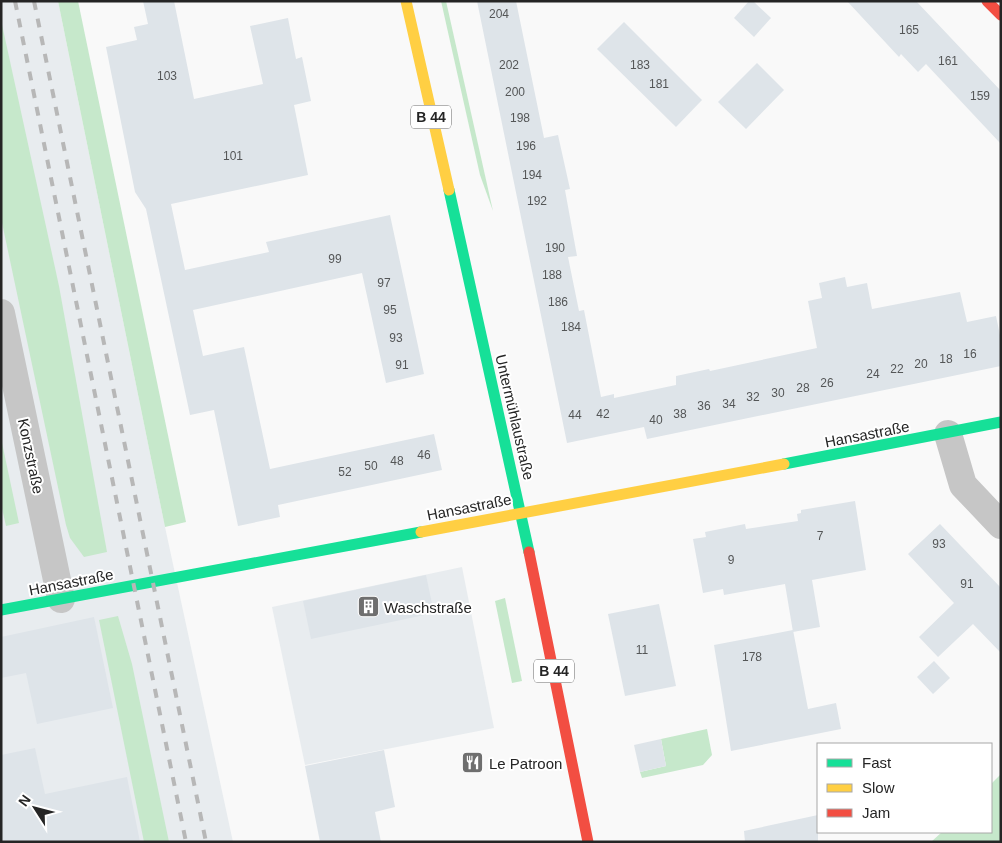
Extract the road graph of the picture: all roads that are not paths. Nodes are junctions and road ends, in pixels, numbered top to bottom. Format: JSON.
{"nodes":[{"id":1,"x":406,"y":1,"type":"edge"},
{"id":2,"x":988,"y":1,"type":"edge"},
{"id":3,"x":1001,"y":15,"type":"edge"},
{"id":4,"x":1,"y":314,"type":"edge"},
{"id":5,"x":1001,"y":422,"type":"edge"},
{"id":6,"x":948,"y":434,"type":"junction"},
{"id":7,"x":521,"y":512,"type":"junction"},
{"id":8,"x":1001,"y":525,"type":"edge"},
{"id":9,"x":61,"y":598,"type":"junction"},
{"id":10,"x":1,"y":610,"type":"edge"},
{"id":11,"x":588,"y":842,"type":"edge"}],
"edges":[{"from":1,"to":7,"type":"street","name":"Untermühlaustraße","number":"B 44"},
{"from":2,"to":3,"type":"street"},
{"from":4,"to":9,"type":"street","name":"Konzstraße"},
{"from":5,"to":6,"type":"street","name":"Hansastraße"},
{"from":6,"to":7,"type":"street","name":"Hansastraße"},
{"from":6,"to":8,"type":"street"},
{"from":7,"to":9,"type":"street","name":"Hansastraße"},
{"from":7,"to":11,"type":"street","name":"Untermühlaustraße","number":"B 44"},
{"from":9,"to":10,"type":"street","name":"Hansastraße"}]}
